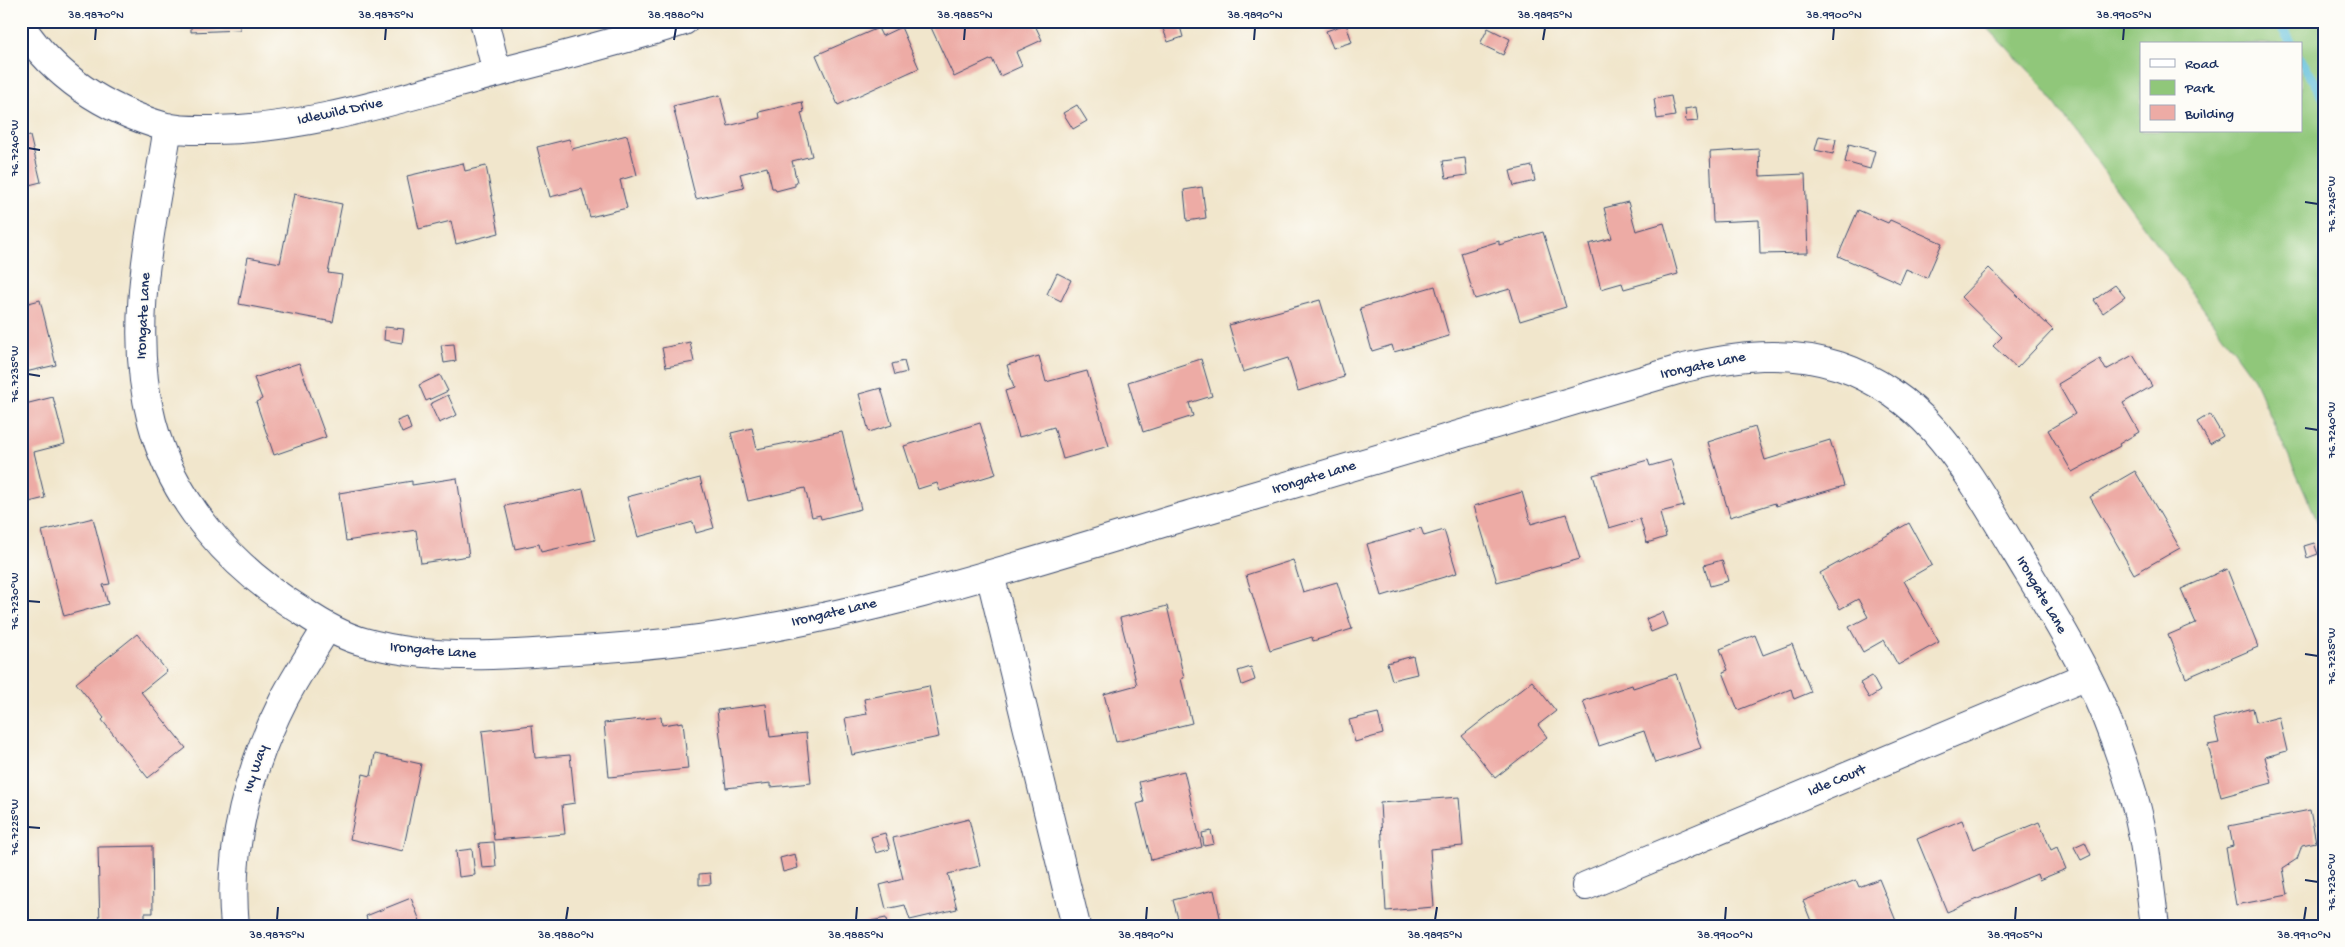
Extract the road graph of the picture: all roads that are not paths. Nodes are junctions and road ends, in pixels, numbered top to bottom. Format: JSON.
{"nodes":[{"id":1,"x":484,"y":21,"type":"edge"},
{"id":2,"x":684,"y":21,"type":"edge"},
{"id":3,"x":21,"y":26,"type":"edge"},
{"id":4,"x":497,"y":73,"type":"junction"},
{"id":5,"x":168,"y":127,"type":"junction"},
{"id":6,"x":990,"y":574,"type":"junction"},
{"id":7,"x":328,"y":628,"type":"junction"},
{"id":8,"x":2087,"y":676,"type":"junction"},
{"id":9,"x":1586,"y":886,"type":"dead end"},
{"id":10,"x":234,"y":926,"type":"edge"},
{"id":11,"x":1076,"y":926,"type":"edge"},
{"id":12,"x":2155,"y":926,"type":"edge"}],
"edges":[{"from":1,"to":4,"type":"street"},
{"from":2,"to":4,"type":"street","name":"Idlewild Drive"},
{"from":3,"to":5,"type":"street","name":"Idlewild Drive"},
{"from":4,"to":5,"type":"street","name":"Idlewild Drive"},
{"from":5,"to":7,"type":"street","name":"Irongate Lane"},
{"from":6,"to":7,"type":"street","name":"Irongate Lane"},
{"from":6,"to":8,"type":"street","name":"Irongate Lane"},
{"from":6,"to":11,"type":"street"},
{"from":7,"to":10,"type":"street","name":"Ivy Way"},
{"from":8,"to":9,"type":"street","name":"Idle Court"},
{"from":8,"to":12,"type":"street","name":"Irongate Lane"}]}
